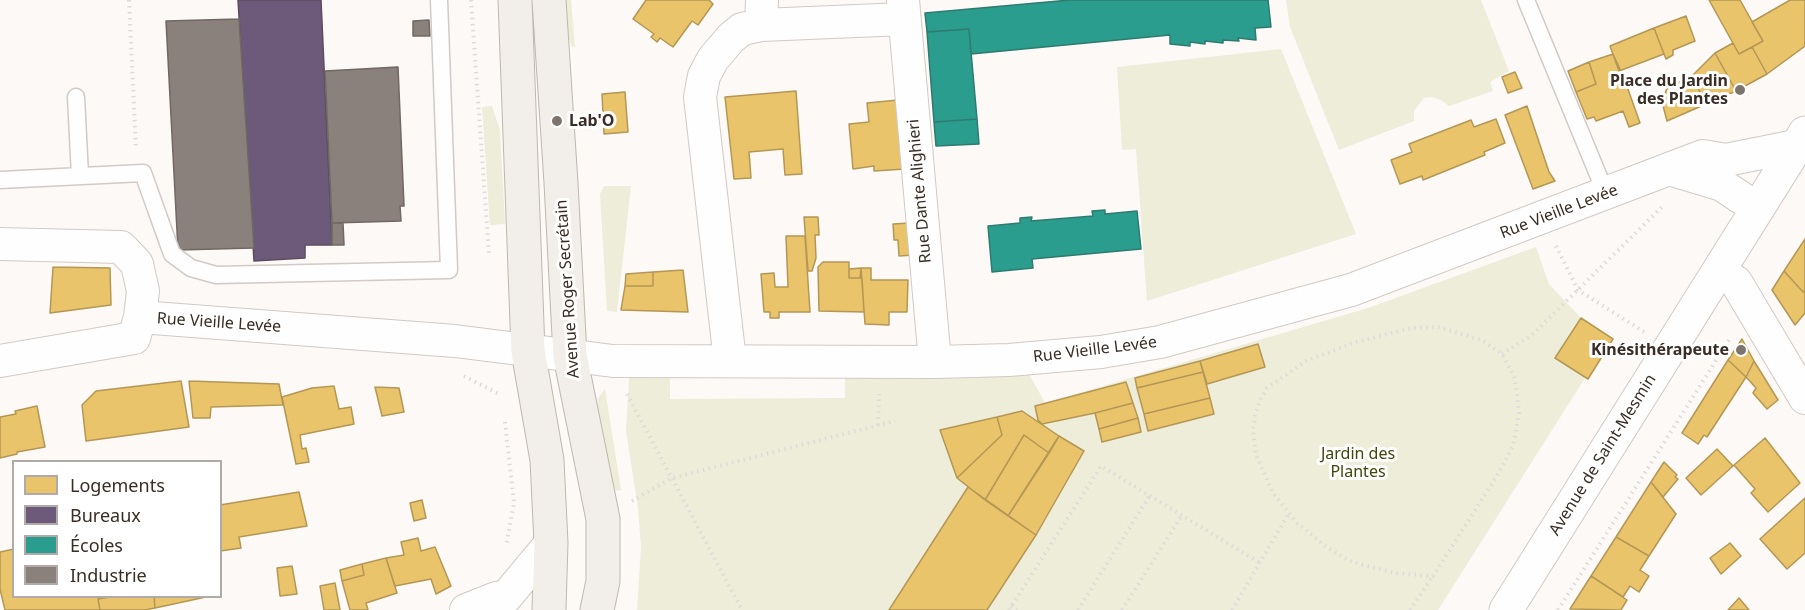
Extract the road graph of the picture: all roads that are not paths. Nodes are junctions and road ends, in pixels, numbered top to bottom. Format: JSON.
{"nodes":[{"id":1,"x":440,"y":0,"type":"edge"},
{"id":2,"x":515,"y":0,"type":"edge"},
{"id":3,"x":549,"y":0,"type":"edge"},
{"id":4,"x":1526,"y":0,"type":"edge"},
{"id":5,"x":904,"y":10,"type":"edge"},
{"id":6,"x":762,"y":12,"type":"edge"},
{"id":7,"x":76,"y":97,"type":"dead end"},
{"id":8,"x":1800,"y":140,"type":"edge"},
{"id":9,"x":1669,"y":168,"type":"junction"},
{"id":10,"x":80,"y":176,"type":"junction"},
{"id":11,"x":0,"y":180,"type":"edge"},
{"id":12,"x":1606,"y":194,"type":"junction"},
{"id":13,"x":1758,"y":208,"type":"junction"},
{"id":14,"x":0,"y":244,"type":"edge"},
{"id":15,"x":1719,"y":272,"type":"junction"},
{"id":16,"x":140,"y":317,"type":"junction"},
{"id":17,"x":528,"y":351,"type":"junction"},
{"id":18,"x":570,"y":356,"type":"junction"},
{"id":19,"x":0,"y":361,"type":"edge"},
{"id":20,"x":730,"y":361,"type":"junction"},
{"id":21,"x":935,"y":362,"type":"junction"},
{"id":22,"x":1805,"y":398,"type":"edge"},
{"id":23,"x":551,"y":543,"type":"junction"},
{"id":24,"x":512,"y":603,"type":"edge"},
{"id":25,"x":466,"y":610,"type":"edge"},
{"id":26,"x":549,"y":610,"type":"edge"},
{"id":27,"x":597,"y":610,"type":"edge"},
{"id":28,"x":1506,"y":610,"type":"edge"}],
"edges":[{"from":1,"to":10,"type":"lane"},
{"from":2,"to":17,"type":"main road"},
{"from":3,"to":18,"type":"main road","name":"Avenue Roger Secrétain"},
{"from":4,"to":12,"type":"lane"},
{"from":5,"to":6,"type":"street","name":"Rue Dante Alighieri"},
{"from":5,"to":21,"type":"street","name":"Rue Dante Alighieri"},
{"from":6,"to":20,"type":"street","name":"Rue Dante Alighieri"},
{"from":7,"to":10,"type":"lane"},
{"from":8,"to":9,"type":"street"},
{"from":8,"to":13,"type":"street","name":"Avenue de Saint-Mesmin"},
{"from":9,"to":12,"type":"street","name":"Rue Vieille Levée"},
{"from":9,"to":13,"type":"street"},
{"from":10,"to":11,"type":"lane"},
{"from":12,"to":21,"type":"street","name":"Rue Vieille Levée"},
{"from":13,"to":15,"type":"street","name":"Avenue de Saint-Mesmin"},
{"from":14,"to":16,"type":"street"},
{"from":15,"to":22,"type":"street"},
{"from":15,"to":28,"type":"street","name":"Avenue de Saint-Mesmin"},
{"from":16,"to":17,"type":"street","name":"Rue Vieille Levée"},
{"from":16,"to":19,"type":"street","name":"Rue Vieille Levée"},
{"from":17,"to":18,"type":"street","name":"Rue Vieille Levée"},
{"from":17,"to":23,"type":"main road"},
{"from":18,"to":20,"type":"street","name":"Rue Vieille Levée"},
{"from":18,"to":27,"type":"main road","name":"Avenue Roger Secrétain"},
{"from":20,"to":21,"type":"street","name":"Rue Vieille Levée"},
{"from":23,"to":24,"type":"street"},
{"from":23,"to":26,"type":"main road"},
{"from":24,"to":25,"type":"street"}]}
